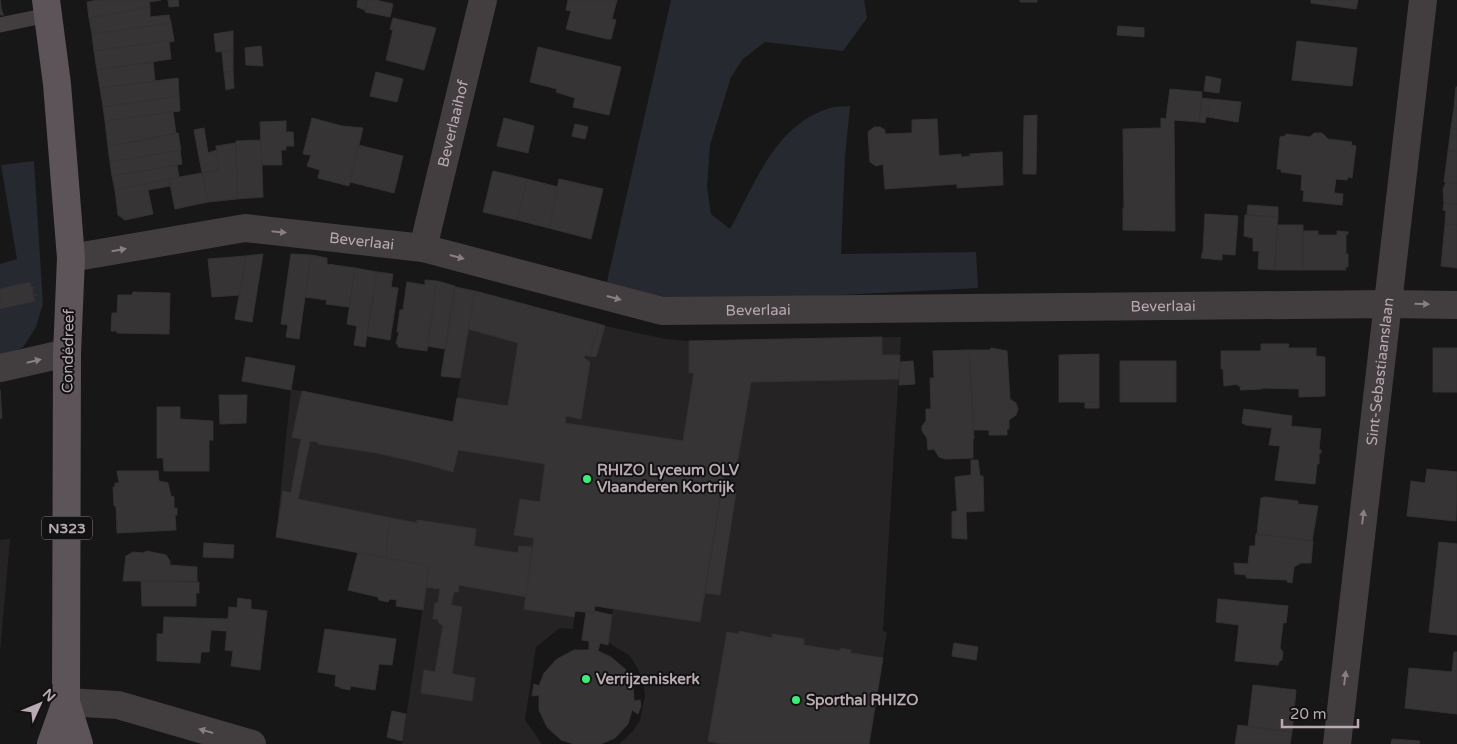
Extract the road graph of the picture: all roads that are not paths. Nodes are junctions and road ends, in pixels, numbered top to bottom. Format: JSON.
{"nodes":[{"id":1,"x":483,"y":0,"type":"edge"},
{"id":2,"x":1423,"y":0,"type":"edge"},
{"id":3,"x":47,"y":7,"type":"edge"},
{"id":4,"x":0,"y":25,"type":"edge"},
{"id":5,"x":423,"y":248,"type":"junction"},
{"id":6,"x":71,"y":258,"type":"junction"},
{"id":7,"x":1388,"y":304,"type":"junction"},
{"id":8,"x":1457,"y":305,"type":"edge"},
{"id":9,"x":67,"y":354,"type":"junction"},
{"id":10,"x":0,"y":368,"type":"edge"},
{"id":11,"x":66,"y":702,"type":"junction"},
{"id":12,"x":51,"y":744,"type":"edge"},
{"id":13,"x":79,"y":744,"type":"edge"},
{"id":14,"x":252,"y":744,"type":"edge"},
{"id":15,"x":1337,"y":744,"type":"edge"}],
"edges":[{"from":1,"to":5,"type":"street","name":"Beverlaaihof"},
{"from":2,"to":7,"type":"street","name":"Sint-Sebastiaanslaan"},
{"from":3,"to":4,"type":"lane"},
{"from":3,"to":6,"type":"main road","name":"Condédreef","number":"N323"},
{"from":6,"to":5,"type":"street","name":"Beverlaai","one_way":true},
{"from":5,"to":7,"type":"street","name":"Beverlaai","one_way":true},
{"from":6,"to":9,"type":"main road","name":"Condédreef","number":"N323"},
{"from":7,"to":8,"type":"street","name":"Beverlaai","one_way":true},
{"from":15,"to":7,"type":"street","name":"Sint-Sebastiaanslaan","one_way":true},
{"from":10,"to":9,"type":"street","one_way":true},
{"from":9,"to":11,"type":"main road","name":"Condédreef","number":"N323"},
{"from":11,"to":12,"type":"main road","name":"Condédreef","number":"N323"},
{"from":11,"to":13,"type":"main road","name":"Condédreef","number":"N323"},
{"from":14,"to":11,"type":"street","one_way":true}]}
